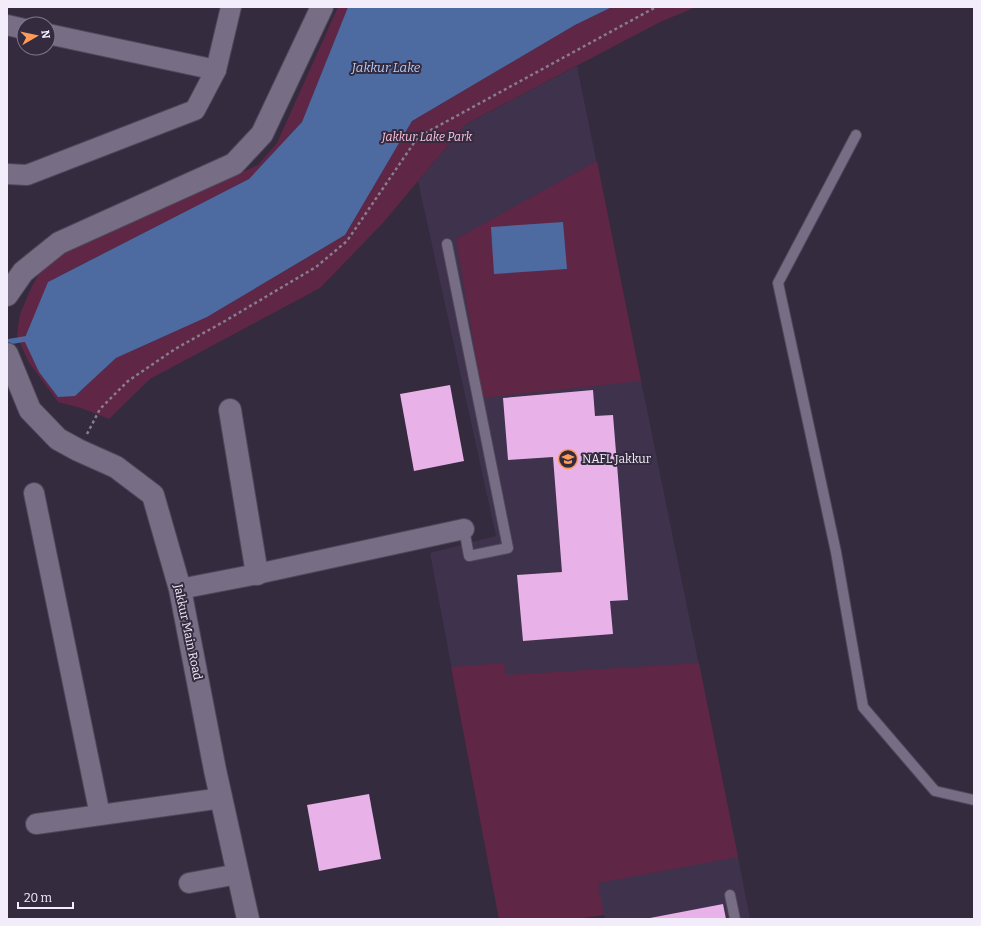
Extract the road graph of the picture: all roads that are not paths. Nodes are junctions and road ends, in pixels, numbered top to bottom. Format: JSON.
{"nodes":[{"id":1,"x":231,"y":7,"type":"edge"},
{"id":2,"x":322,"y":7,"type":"edge"},
{"id":3,"x":56,"y":36,"type":"edge"},
{"id":4,"x":216,"y":70,"type":"junction"},
{"id":5,"x":856,"y":135,"type":"dead end"},
{"id":6,"x":7,"y":174,"type":"edge"},
{"id":7,"x":447,"y":244,"type":"dead end"},
{"id":8,"x":7,"y":295,"type":"edge"},
{"id":9,"x":7,"y":354,"type":"edge"},
{"id":10,"x":230,"y":410,"type":"dead end"},
{"id":11,"x":34,"y":493,"type":"dead end"},
{"id":12,"x":464,"y":529,"type":"joint"},
{"id":13,"x":257,"y":574,"type":"junction"},
{"id":14,"x":180,"y":589,"type":"junction"},
{"id":15,"x":222,"y":798,"type":"junction"},
{"id":16,"x":974,"y":800,"type":"edge"},
{"id":17,"x":100,"y":815,"type":"junction"},
{"id":18,"x":36,"y":824,"type":"dead end"},
{"id":19,"x":238,"y":874,"type":"junction"},
{"id":20,"x":189,"y":883,"type":"dead end"},
{"id":21,"x":730,"y":895,"type":"dead end"},
{"id":22,"x":248,"y":919,"type":"edge"},
{"id":23,"x":735,"y":919,"type":"edge"}],
"edges":[{"from":1,"to":4,"type":"street"},
{"from":2,"to":8,"type":"street"},
{"from":3,"to":4,"type":"street"},
{"from":4,"to":6,"type":"street"},
{"from":5,"to":16,"type":"lane"},
{"from":7,"to":12,"type":"lane"},
{"from":9,"to":14,"type":"street","name":"Jakkur Main Road"},
{"from":10,"to":13,"type":"street"},
{"from":11,"to":17,"type":"street"},
{"from":12,"to":13,"type":"street"},
{"from":13,"to":14,"type":"street"},
{"from":14,"to":15,"type":"street","name":"Jakkur Main Road"},
{"from":15,"to":17,"type":"street"},
{"from":15,"to":19,"type":"street","name":"Jakkur Main Road"},
{"from":17,"to":18,"type":"street"},
{"from":19,"to":20,"type":"street"},
{"from":19,"to":22,"type":"street","name":"Jakkur Main Road"},
{"from":21,"to":23,"type":"lane"}]}
